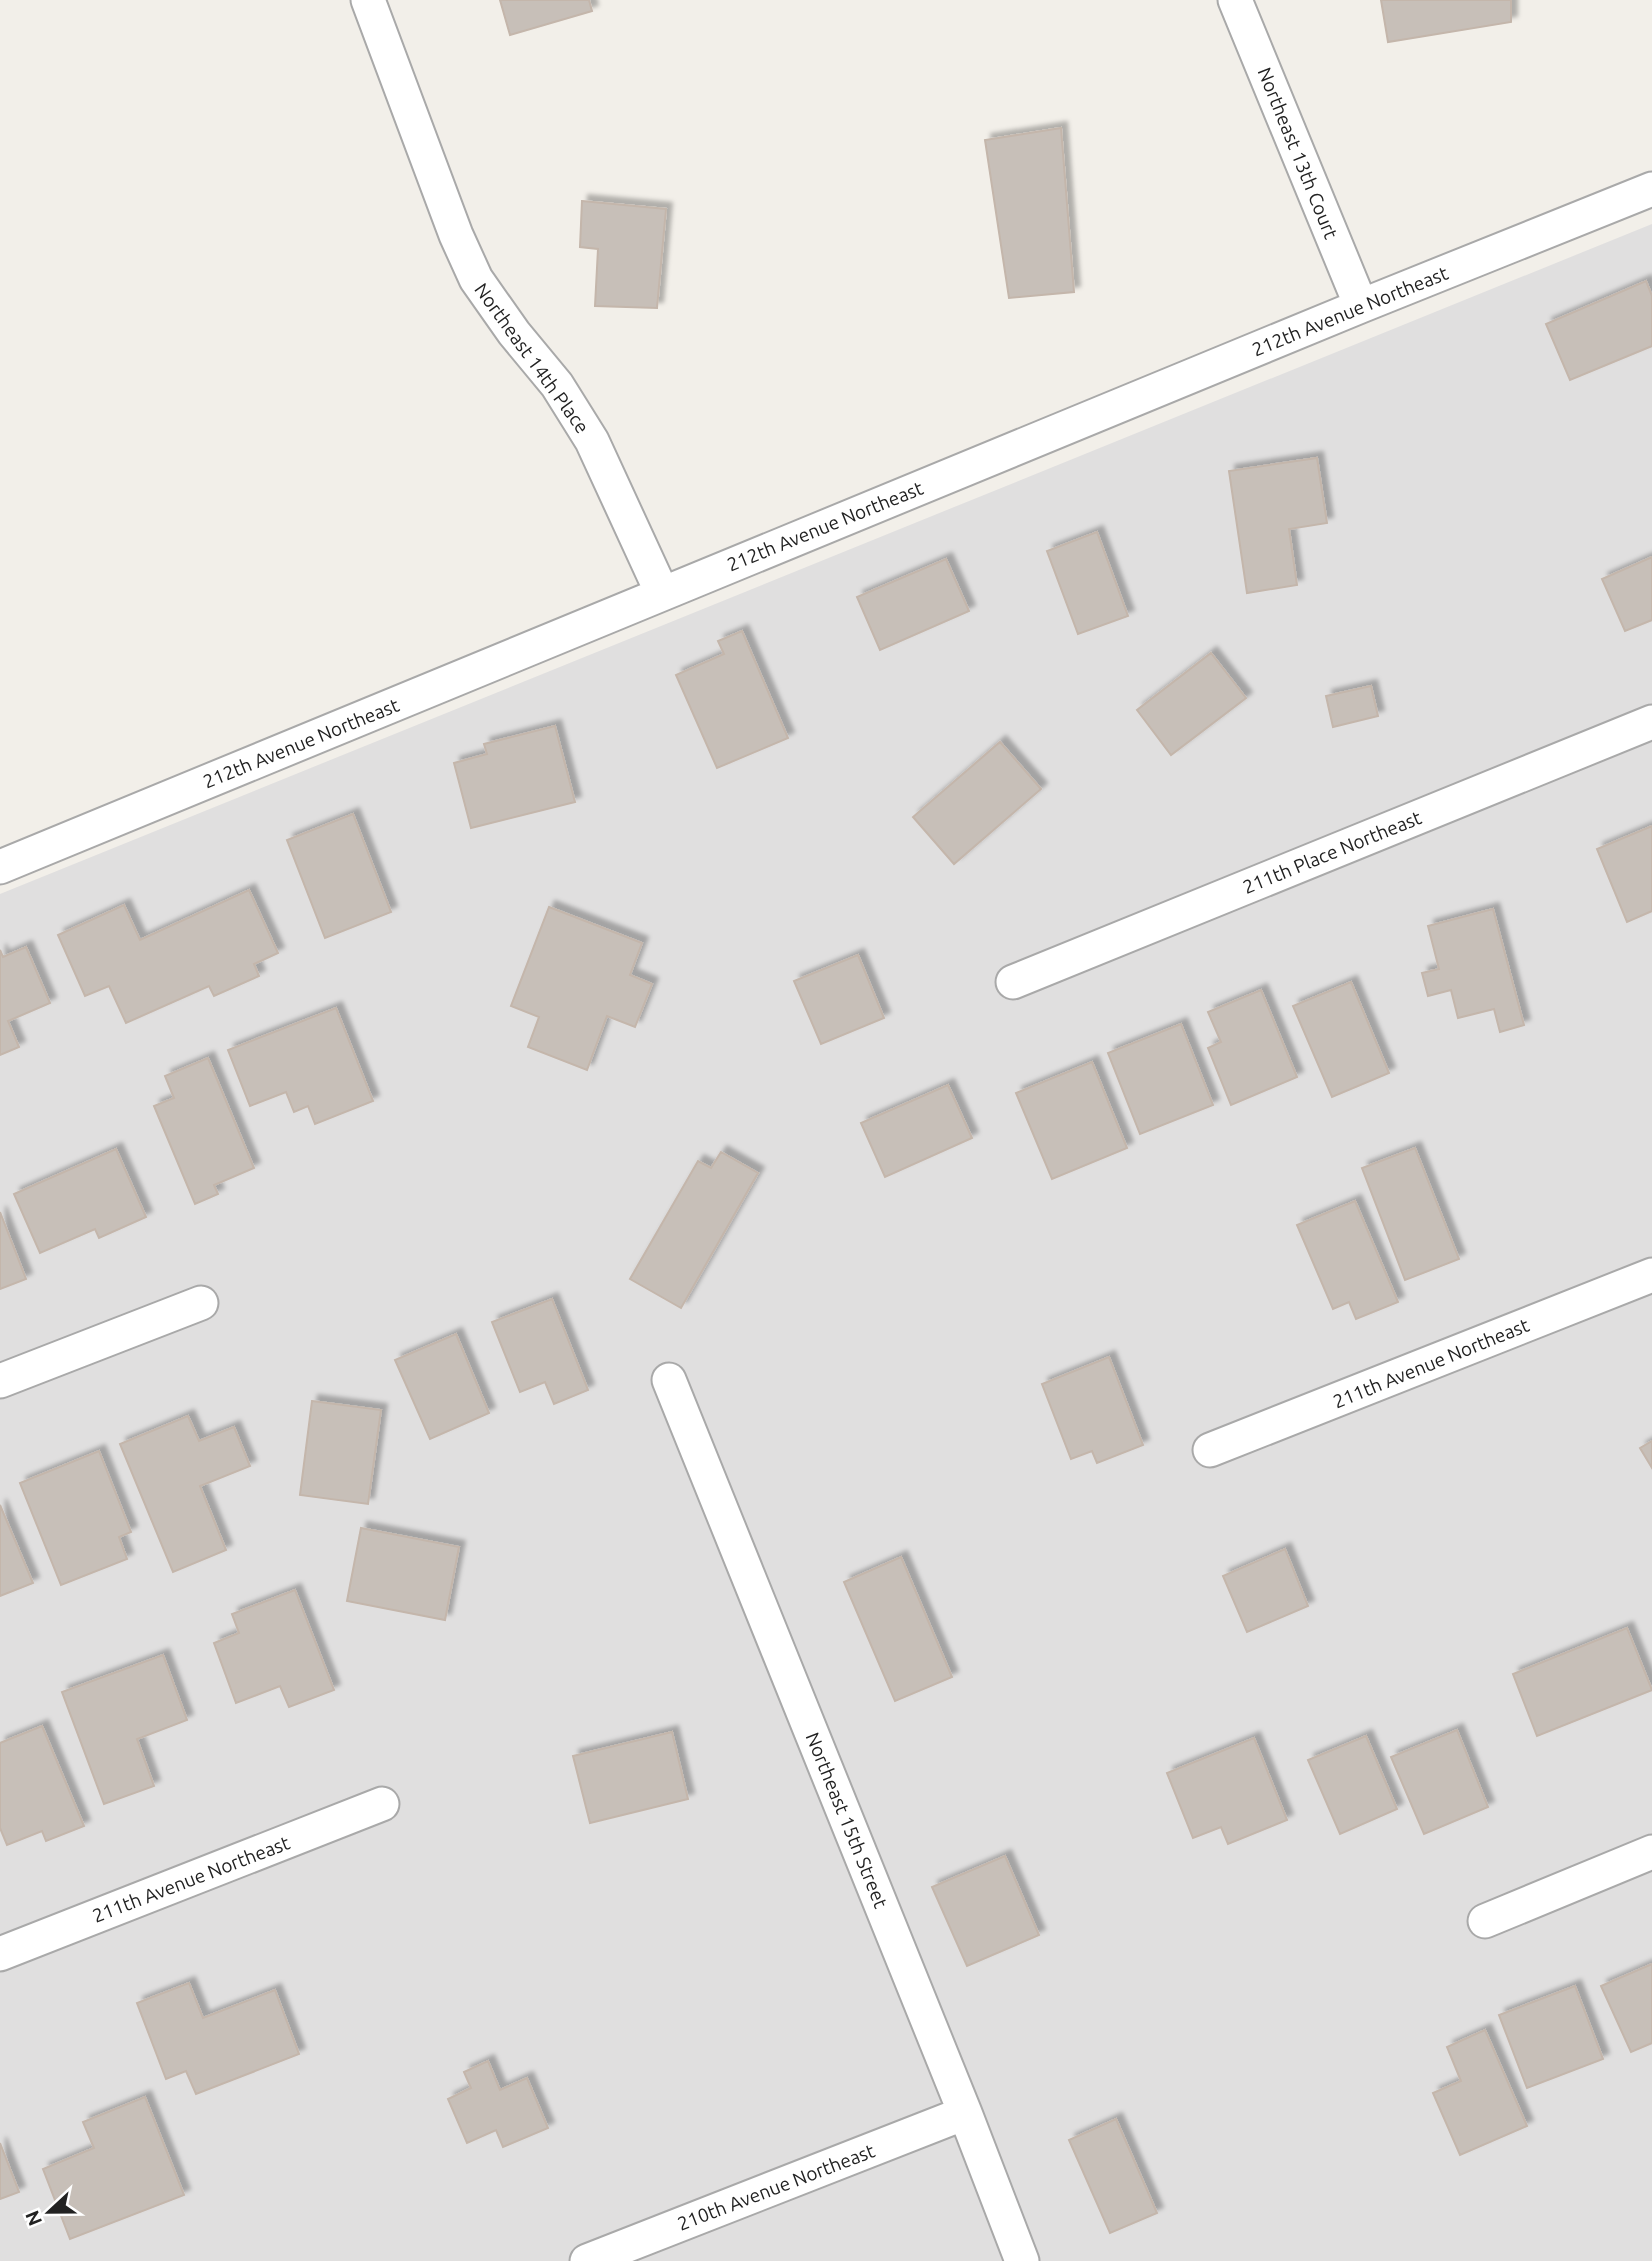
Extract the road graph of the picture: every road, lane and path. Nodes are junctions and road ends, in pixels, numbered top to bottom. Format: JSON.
{"nodes":[{"id":1,"x":368,"y":0,"type":"edge"},
{"id":2,"x":1235,"y":0,"type":"edge"},
{"id":3,"x":1652,"y":189,"type":"edge"},
{"id":4,"x":1361,"y":306,"type":"junction"},
{"id":5,"x":662,"y":593,"type":"junction"},
{"id":6,"x":1652,"y":722,"type":"edge"},
{"id":7,"x":0,"y":867,"type":"edge"},
{"id":8,"x":1013,"y":982,"type":"dead end"},
{"id":9,"x":1652,"y":1275,"type":"edge"},
{"id":10,"x":201,"y":1303,"type":"dead end"},
{"id":11,"x":669,"y":1380,"type":"dead end"},
{"id":12,"x":0,"y":1381,"type":"edge"},
{"id":13,"x":1210,"y":1450,"type":"dead end"},
{"id":14,"x":382,"y":1804,"type":"dead end"},
{"id":15,"x":1652,"y":1852,"type":"edge"},
{"id":16,"x":1485,"y":1922,"type":"dead end"},
{"id":17,"x":0,"y":1954,"type":"edge"},
{"id":18,"x":965,"y":2113,"type":"junction"},
{"id":19,"x":587,"y":2261,"type":"edge"},
{"id":20,"x":1022,"y":2261,"type":"edge"}],
"edges":[{"from":1,"to":5,"type":"street","name":"Northeast 14th Place"},
{"from":2,"to":4,"type":"street","name":"Northeast 13th Court"},
{"from":3,"to":4,"type":"street","name":"212th Avenue Northeast"},
{"from":4,"to":5,"type":"street","name":"212th Avenue Northeast"},
{"from":5,"to":7,"type":"street","name":"212th Avenue Northeast"},
{"from":6,"to":8,"type":"street","name":"211th Place Northeast"},
{"from":9,"to":13,"type":"street","name":"211th Avenue Northeast"},
{"from":10,"to":12,"type":"street"},
{"from":11,"to":18,"type":"street","name":"Northeast 15th Street"},
{"from":14,"to":17,"type":"street","name":"211th Avenue Northeast"},
{"from":15,"to":16,"type":"street"},
{"from":18,"to":19,"type":"street","name":"210th Avenue Northeast"},
{"from":18,"to":20,"type":"street","name":"Northeast 15th Street"}]}
